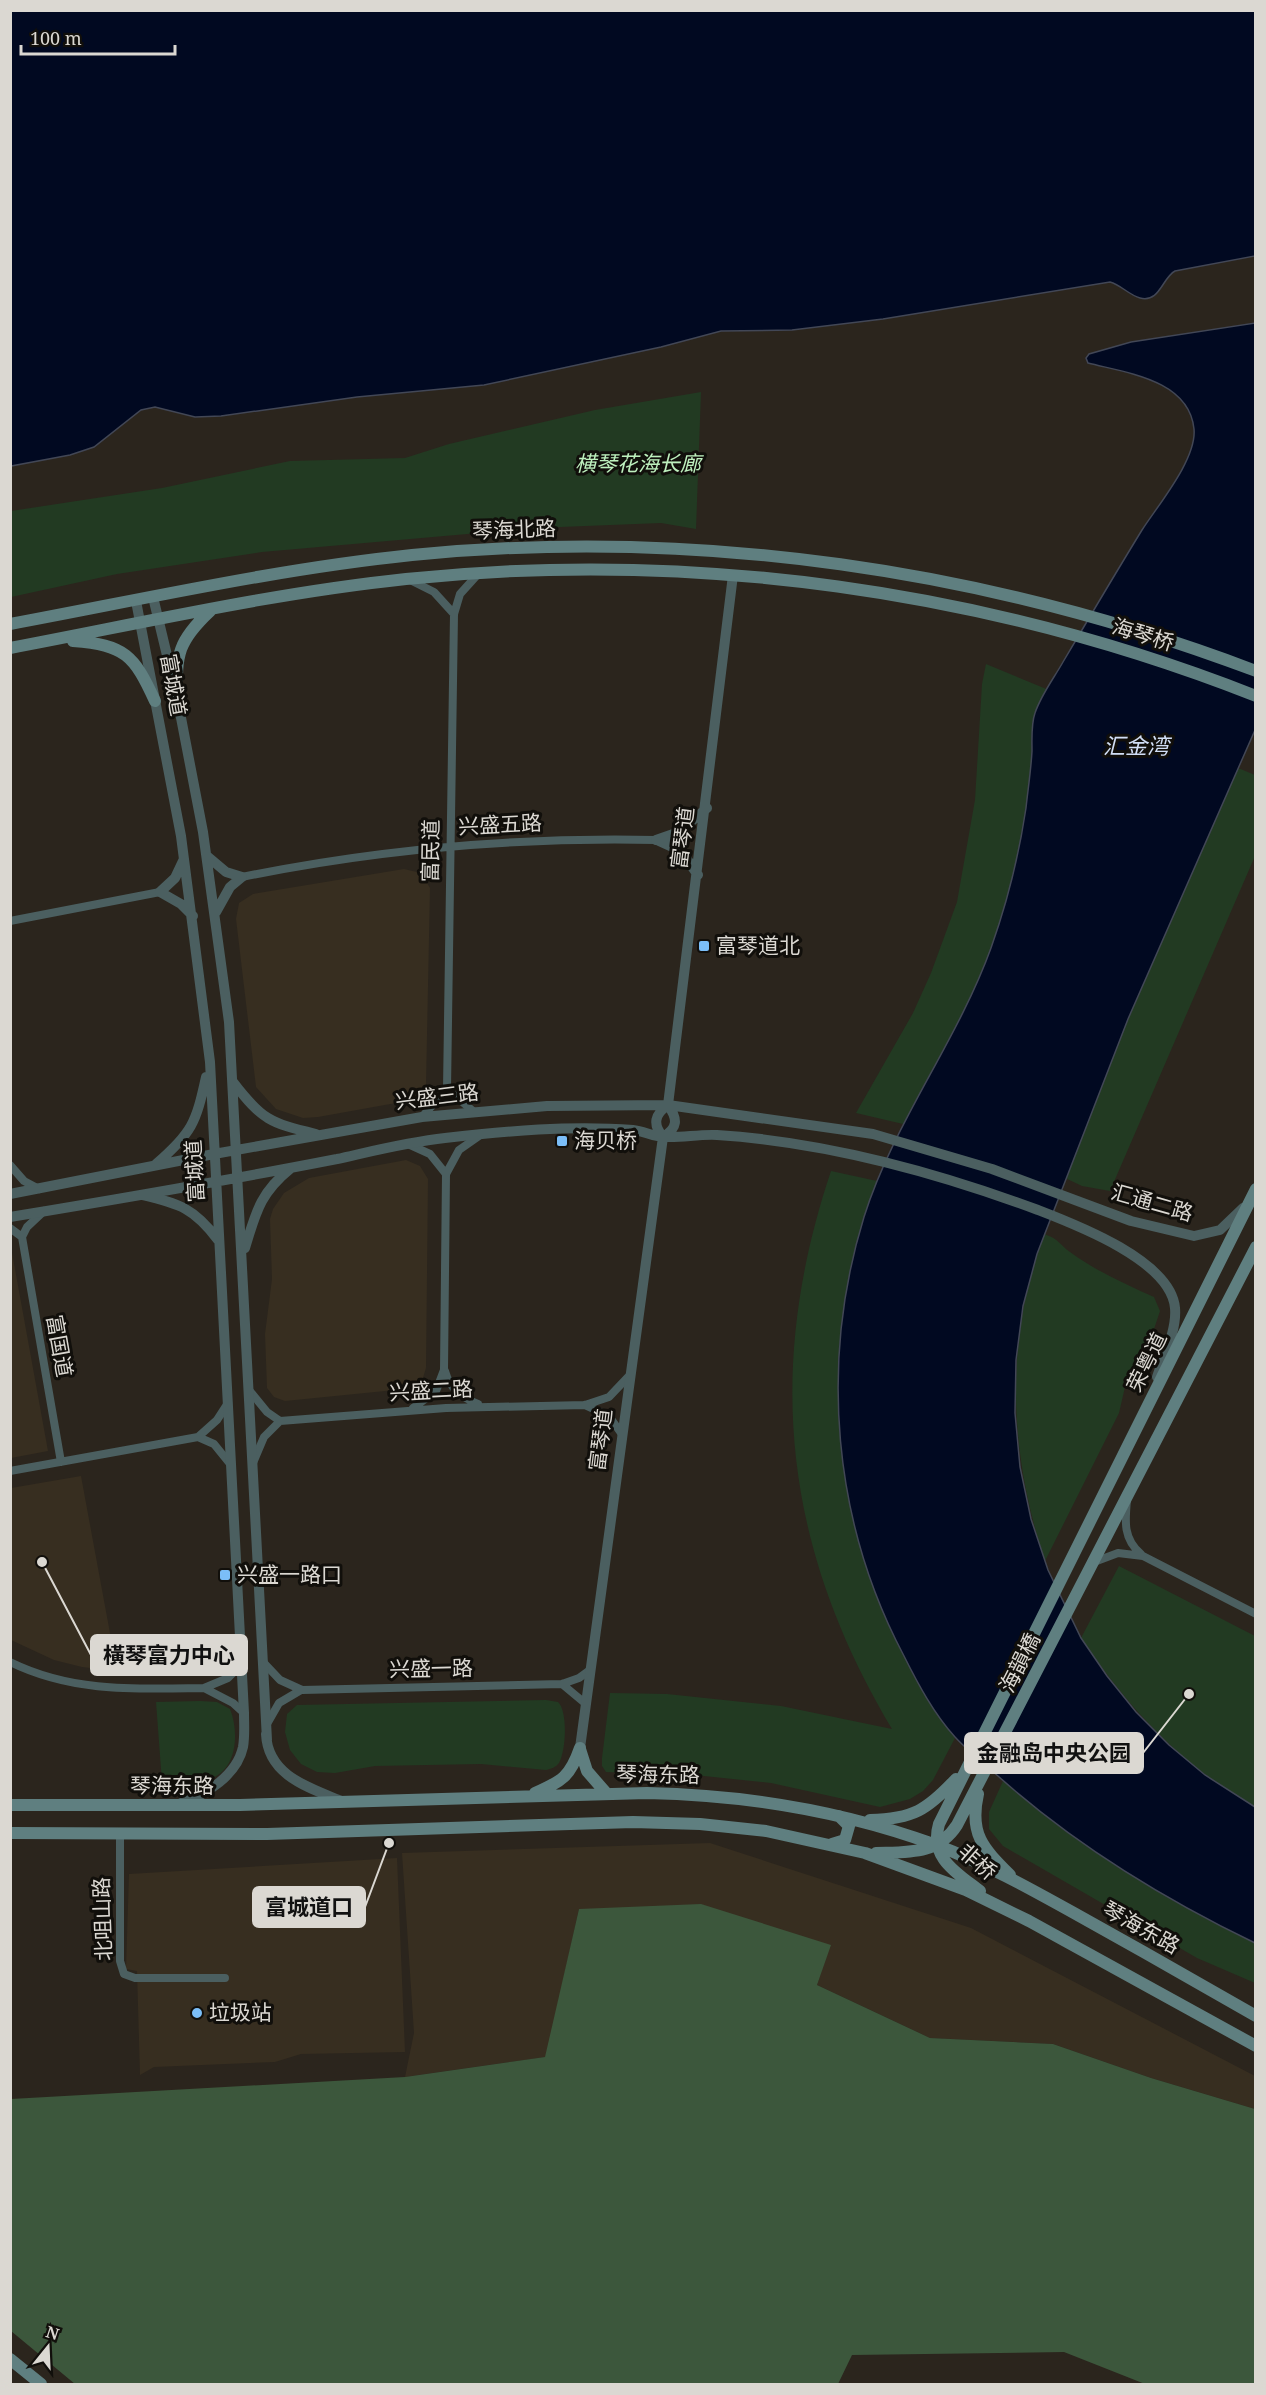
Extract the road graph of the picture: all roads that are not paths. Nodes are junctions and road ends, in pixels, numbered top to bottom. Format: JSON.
{"nodes":[{"id":1,"x":479,"y":573,"type":"junction"},
{"id":2,"x":733,"y":575,"type":"junction"},
{"id":3,"x":408,"y":579,"type":"junction"},
{"id":4,"x":153,"y":597,"type":"junction"},
{"id":5,"x":1021,"y":597,"type":"joint"},
{"id":6,"x":136,"y":601,"type":"junction"},
{"id":7,"x":211,"y":610,"type":"junction"},
{"id":8,"x":454,"y":614,"type":"junction"},
{"id":9,"x":158,"y":620,"type":"junction"},
{"id":10,"x":1016,"y":620,"type":"joint"},
{"id":11,"x":141,"y":623,"type":"junction"},
{"id":12,"x":10,"y":624,"type":"edge"},
{"id":13,"x":57,"y":639,"type":"junction"},
{"id":14,"x":10,"y":648,"type":"edge"},
{"id":15,"x":1256,"y":671,"type":"edge"},
{"id":16,"x":1256,"y":696,"type":"edge"},
{"id":17,"x":177,"y":697,"type":"junction"},
{"id":18,"x":155,"y":701,"type":"junction"},
{"id":19,"x":706,"y":808,"type":"junction"},
{"id":20,"x":656,"y":840,"type":"junction"},
{"id":21,"x":449,"y":846,"type":"junction"},
{"id":22,"x":207,"y":855,"type":"junction"},
{"id":23,"x":184,"y":859,"type":"junction"},
{"id":24,"x":698,"y":875,"type":"junction"},
{"id":25,"x":242,"y":877,"type":"junction"},
{"id":26,"x":160,"y":892,"type":"junction"},
{"id":27,"x":215,"y":912,"type":"junction"},
{"id":28,"x":193,"y":916,"type":"junction"},
{"id":29,"x":10,"y":921,"type":"edge"},
{"id":30,"x":210,"y":1062,"type":"junction"},
{"id":31,"x":232,"y":1082,"type":"junction"},
{"id":32,"x":447,"y":1089,"type":"junction"},
{"id":33,"x":668,"y":1105,"type":"junction"},
{"id":34,"x":472,"y":1111,"type":"junction"},
{"id":35,"x":422,"y":1117,"type":"junction"},
{"id":36,"x":482,"y":1134,"type":"junction"},
{"id":37,"x":322,"y":1135,"type":"junction"},
{"id":38,"x":663,"y":1137,"type":"junction"},
{"id":39,"x":406,"y":1143,"type":"junction"},
{"id":40,"x":237,"y":1150,"type":"junction"},
{"id":41,"x":214,"y":1154,"type":"junction"},
{"id":42,"x":10,"y":1165,"type":"edge"},
{"id":43,"x":154,"y":1166,"type":"junction"},
{"id":44,"x":294,"y":1166,"type":"junction"},
{"id":45,"x":446,"y":1174,"type":"junction"},
{"id":46,"x":238,"y":1176,"type":"junction"},
{"id":47,"x":215,"y":1179,"type":"junction"},
{"id":48,"x":40,"y":1189,"type":"junction"},
{"id":49,"x":1256,"y":1189,"type":"edge"},
{"id":50,"x":10,"y":1194,"type":"edge"},
{"id":51,"x":139,"y":1194,"type":"junction"},
{"id":52,"x":1070,"y":1196,"type":"joint"},
{"id":53,"x":1249,"y":1202,"type":"junction"},
{"id":54,"x":44,"y":1211,"type":"junction"},
{"id":55,"x":10,"y":1217,"type":"edge"},
{"id":56,"x":10,"y":1228,"type":"edge"},
{"id":57,"x":22,"y":1237,"type":"junction"},
{"id":58,"x":218,"y":1240,"type":"junction"},
{"id":59,"x":1256,"y":1247,"type":"edge"},
{"id":60,"x":242,"y":1259,"type":"junction"},
{"id":61,"x":444,"y":1370,"type":"junction"},
{"id":62,"x":628,"y":1377,"type":"junction"},
{"id":63,"x":249,"y":1390,"type":"junction"},
{"id":64,"x":1153,"y":1391,"type":"junction"},
{"id":65,"x":229,"y":1402,"type":"junction"},
{"id":66,"x":585,"y":1405,"type":"junction"},
{"id":67,"x":483,"y":1406,"type":"junction"},
{"id":68,"x":410,"y":1410,"type":"junction"},
{"id":69,"x":280,"y":1421,"type":"junction"},
{"id":70,"x":621,"y":1433,"type":"junction"},
{"id":71,"x":198,"y":1437,"type":"junction"},
{"id":72,"x":61,"y":1462,"type":"junction"},
{"id":73,"x":253,"y":1463,"type":"junction"},
{"id":74,"x":232,"y":1466,"type":"junction"},
{"id":75,"x":10,"y":1471,"type":"edge"},
{"id":76,"x":1128,"y":1497,"type":"junction"},
{"id":77,"x":1076,"y":1553,"type":"joint"},
{"id":78,"x":1143,"y":1556,"type":"junction"},
{"id":79,"x":1094,"y":1562,"type":"junction"},
{"id":80,"x":1256,"y":1614,"type":"edge"},
{"id":81,"x":10,"y":1662,"type":"edge"},
{"id":82,"x":263,"y":1662,"type":"junction"},
{"id":83,"x":241,"y":1665,"type":"junction"},
{"id":84,"x":590,"y":1670,"type":"junction"},
{"id":85,"x":562,"y":1684,"type":"junction"},
{"id":86,"x":204,"y":1688,"type":"junction"},
{"id":87,"x":302,"y":1690,"type":"junction"},
{"id":88,"x":586,"y":1704,"type":"junction"},
{"id":89,"x":244,"y":1713,"type":"junction"},
{"id":90,"x":266,"y":1727,"type":"junction"},
{"id":91,"x":580,"y":1748,"type":"junction"},
{"id":92,"x":963,"y":1772,"type":"junction"},
{"id":93,"x":981,"y":1781,"type":"junction"},
{"id":94,"x":607,"y":1794,"type":"junction"},
{"id":95,"x":530,"y":1795,"type":"junction"},
{"id":96,"x":344,"y":1802,"type":"junction"},
{"id":97,"x":178,"y":1804,"type":"junction"},
{"id":98,"x":10,"y":1805,"type":"edge"},
{"id":99,"x":838,"y":1816,"type":"junction"},
{"id":100,"x":857,"y":1821,"type":"junction"},
{"id":101,"x":10,"y":1833,"type":"edge"},
{"id":102,"x":120,"y":1833,"type":"junction"},
{"id":103,"x":831,"y":1844,"type":"junction"},
{"id":104,"x":936,"y":1845,"type":"junction"},
{"id":105,"x":865,"y":1853,"type":"junction"},
{"id":106,"x":1018,"y":1882,"type":"junction"},
{"id":107,"x":998,"y":1905,"type":"junction"},
{"id":108,"x":225,"y":1978,"type":"dead end"},
{"id":109,"x":1256,"y":2016,"type":"edge"},
{"id":110,"x":1256,"y":2046,"type":"edge"},
{"id":111,"x":10,"y":2359,"type":"edge"},
{"id":112,"x":41,"y":2385,"type":"edge"}],
"edges":[{"from":1,"to":2,"type":"main road","name":"琴海北路"},
{"from":1,"to":3,"type":"main road","name":"琴海北路"},
{"from":1,"to":8,"type":"street"},
{"from":2,"to":10,"type":"main road","name":"琴海北路"},
{"from":2,"to":19,"type":"street","name":"富琴道"},
{"from":3,"to":7,"type":"main road","name":"琴海北路"},
{"from":3,"to":8,"type":"street"},
{"from":4,"to":5,"type":"main road","name":"琴海北路"},
{"from":4,"to":6,"type":"main road","name":"琴海北路"},
{"from":4,"to":9,"type":"street","name":"富城道"},
{"from":5,"to":15,"type":"main road","name":"海琴桥"},
{"from":6,"to":11,"type":"street","name":"富城道"},
{"from":6,"to":12,"type":"main road","name":"琴海北路"},
{"from":7,"to":9,"type":"main road","name":"琴海北路"},
{"from":7,"to":17,"type":"main road"},
{"from":8,"to":21,"type":"street","name":"富民道"},
{"from":9,"to":11,"type":"main road","name":"琴海北路"},
{"from":9,"to":17,"type":"street","name":"富城道"},
{"from":10,"to":16,"type":"main road","name":"海琴桥"},
{"from":11,"to":13,"type":"main road","name":"琴海北路"},
{"from":11,"to":18,"type":"street","name":"富城道"},
{"from":13,"to":14,"type":"main road","name":"琴海北路"},
{"from":13,"to":18,"type":"main road"},
{"from":17,"to":22,"type":"street","name":"富城道"},
{"from":18,"to":23,"type":"street","name":"富城道"},
{"from":19,"to":20,"type":"street"},
{"from":19,"to":24,"type":"street","name":"富琴道"},
{"from":20,"to":21,"type":"street","name":"兴盛五路"},
{"from":20,"to":24,"type":"street"},
{"from":21,"to":25,"type":"street","name":"兴盛五路"},
{"from":21,"to":32,"type":"street","name":"富民道"},
{"from":22,"to":25,"type":"street"},
{"from":22,"to":27,"type":"street","name":"富城道"},
{"from":23,"to":26,"type":"street"},
{"from":23,"to":28,"type":"street","name":"富城道"},
{"from":24,"to":33,"type":"street","name":"富琴道"},
{"from":25,"to":27,"type":"street"},
{"from":26,"to":28,"type":"street"},
{"from":26,"to":29,"type":"street"},
{"from":27,"to":31,"type":"street","name":"富城道"},
{"from":28,"to":30,"type":"street","name":"富城道"},
{"from":30,"to":41,"type":"street","name":"富城道"},
{"from":30,"to":43,"type":"street"},
{"from":31,"to":37,"type":"street"},
{"from":31,"to":40,"type":"street","name":"富城道"},
{"from":32,"to":34,"type":"street"},
{"from":32,"to":35,"type":"street"},
{"from":33,"to":34,"type":"street","name":"兴盛三路"},
{"from":33,"to":38,"type":"street"},
{"from":33,"to":38,"type":"street"},
{"from":33,"to":52,"type":"street","name":"兴盛三路"},
{"from":34,"to":35,"type":"street","name":"兴盛三路"},
{"from":35,"to":37,"type":"street","name":"兴盛三路"},
{"from":36,"to":38,"type":"street","name":"兴盛三路"},
{"from":36,"to":39,"type":"street","name":"兴盛三路"},
{"from":36,"to":45,"type":"street"},
{"from":37,"to":40,"type":"street","name":"兴盛三路"},
{"from":38,"to":62,"type":"street","name":"富琴道"},
{"from":38,"to":64,"type":"street","name":"兴盛三路"},
{"from":39,"to":44,"type":"street","name":"兴盛三路"},
{"from":39,"to":45,"type":"street"},
{"from":40,"to":41,"type":"street","name":"兴盛三路"},
{"from":40,"to":46,"type":"street","name":"富城道"},
{"from":41,"to":43,"type":"street","name":"兴盛三路"},
{"from":41,"to":47,"type":"street","name":"富城道"},
{"from":42,"to":48,"type":"street"},
{"from":43,"to":48,"type":"street","name":"兴盛三路"},
{"from":44,"to":46,"type":"street","name":"兴盛三路"},
{"from":44,"to":60,"type":"street"},
{"from":45,"to":61,"type":"street"},
{"from":46,"to":47,"type":"street","name":"兴盛三路"},
{"from":46,"to":60,"type":"street","name":"富城道"},
{"from":47,"to":51,"type":"street","name":"兴盛三路"},
{"from":47,"to":58,"type":"street","name":"富城道"},
{"from":48,"to":50,"type":"street","name":"兴盛三路"},
{"from":49,"to":53,"type":"main road","name":"荣粤道"},
{"from":51,"to":54,"type":"street","name":"兴盛三路"},
{"from":51,"to":58,"type":"street"},
{"from":52,"to":53,"type":"street","name":"汇通二路"},
{"from":53,"to":64,"type":"main road","name":"荣粤道"},
{"from":54,"to":55,"type":"street","name":"兴盛三路"},
{"from":54,"to":57,"type":"street"},
{"from":56,"to":57,"type":"street"},
{"from":57,"to":72,"type":"street","name":"富国道"},
{"from":58,"to":65,"type":"street","name":"富城道"},
{"from":59,"to":76,"type":"main road"},
{"from":60,"to":63,"type":"street","name":"富城道"},
{"from":61,"to":67,"type":"street"},
{"from":61,"to":68,"type":"street"},
{"from":62,"to":66,"type":"street","name":"兴盛二路"},
{"from":62,"to":70,"type":"street","name":"富琴道"},
{"from":63,"to":69,"type":"street"},
{"from":63,"to":73,"type":"street","name":"富城道"},
{"from":64,"to":77,"type":"main road","name":"荣粤道"},
{"from":65,"to":71,"type":"street"},
{"from":65,"to":74,"type":"street","name":"富城道"},
{"from":66,"to":67,"type":"street","name":"兴盛二路"},
{"from":66,"to":70,"type":"street","name":"兴盛二路"},
{"from":67,"to":68,"type":"street","name":"兴盛二路"},
{"from":68,"to":69,"type":"street","name":"兴盛二路"},
{"from":69,"to":73,"type":"street"},
{"from":70,"to":84,"type":"street","name":"富琴道"},
{"from":71,"to":72,"type":"street"},
{"from":71,"to":74,"type":"street"},
{"from":72,"to":75,"type":"street"},
{"from":73,"to":82,"type":"street","name":"富城道"},
{"from":74,"to":83,"type":"street","name":"富城道"},
{"from":76,"to":78,"type":"street"},
{"from":76,"to":79,"type":"main road"},
{"from":77,"to":92,"type":"main road","name":"海韻橋"},
{"from":78,"to":79,"type":"street"},
{"from":78,"to":80,"type":"street"},
{"from":79,"to":93,"type":"main road","name":"海韻橋"},
{"from":81,"to":86,"type":"street"},
{"from":82,"to":87,"type":"street"},
{"from":82,"to":90,"type":"street","name":"富城道"},
{"from":83,"to":86,"type":"street"},
{"from":83,"to":89,"type":"street","name":"富城道"},
{"from":84,"to":85,"type":"street","name":"兴盛一路"},
{"from":84,"to":88,"type":"street","name":"富琴道"},
{"from":85,"to":87,"type":"street","name":"兴盛一路"},
{"from":85,"to":88,"type":"street"},
{"from":86,"to":89,"type":"street"},
{"from":87,"to":90,"type":"street"},
{"from":88,"to":91,"type":"street","name":"富琴道"},
{"from":89,"to":97,"type":"street","name":"富城道"},
{"from":90,"to":96,"type":"street","name":"富城道"},
{"from":91,"to":94,"type":"main road"},
{"from":91,"to":95,"type":"main road"},
{"from":92,"to":100,"type":"main road"},
{"from":92,"to":104,"type":"main road","name":"非桥"},
{"from":93,"to":104,"type":"main road","name":"非桥"},
{"from":93,"to":106,"type":"main road"},
{"from":94,"to":95,"type":"main road","name":"琴海东路"},
{"from":94,"to":99,"type":"main road","name":"琴海东路"},
{"from":95,"to":96,"type":"main road","name":"琴海东路"},
{"from":96,"to":97,"type":"main road","name":"琴海东路"},
{"from":97,"to":98,"type":"main road","name":"琴海东路"},
{"from":99,"to":100,"type":"main road","name":"琴海东路"},
{"from":99,"to":103,"type":"main road"},
{"from":100,"to":104,"type":"main road","name":"琴海东路"},
{"from":101,"to":102,"type":"main road"},
{"from":102,"to":103,"type":"main road"},
{"from":102,"to":108,"type":"street","name":"北咀山路"},
{"from":103,"to":105,"type":"main road"},
{"from":104,"to":105,"type":"main road","name":"非桥"},
{"from":104,"to":106,"type":"main road","name":"琴海东路"},
{"from":104,"to":107,"type":"main road","name":"非桥"},
{"from":105,"to":107,"type":"main road"},
{"from":106,"to":109,"type":"main road","name":"琴海东路"},
{"from":107,"to":110,"type":"main road"},
{"from":111,"to":112,"type":"main road"}]}
